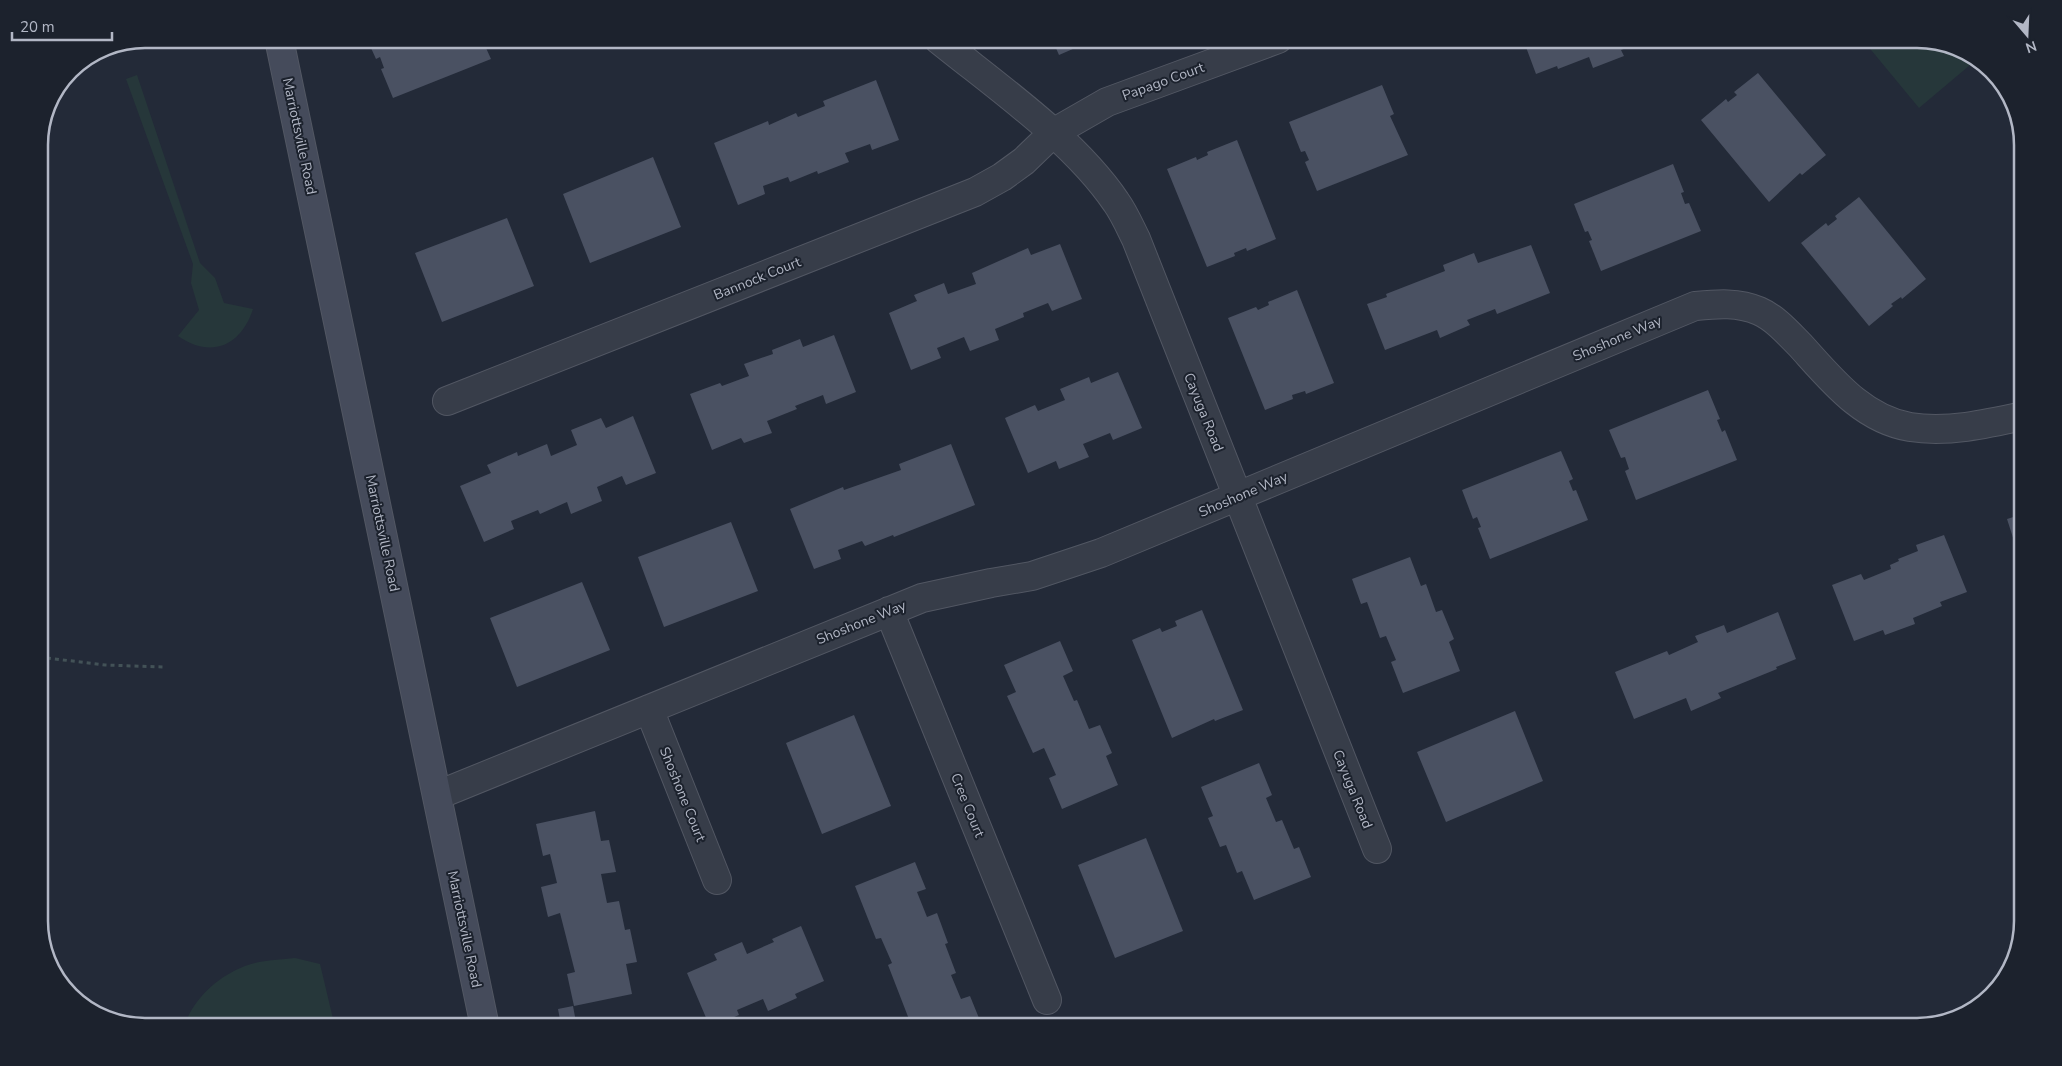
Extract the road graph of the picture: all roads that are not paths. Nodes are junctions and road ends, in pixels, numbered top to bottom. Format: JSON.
{"nodes":[{"id":1,"x":280,"y":48,"type":"edge"},
{"id":2,"x":949,"y":48,"type":"edge"},
{"id":3,"x":1253,"y":48,"type":"edge"},
{"id":4,"x":1053,"y":133,"type":"junction"},
{"id":5,"x":447,"y":401,"type":"dead end"},
{"id":6,"x":2014,"y":418,"type":"edge"},
{"id":7,"x":1237,"y":496,"type":"junction"},
{"id":8,"x":889,"y":610,"type":"junction"},
{"id":9,"x":648,"y":709,"type":"junction"},
{"id":10,"x":438,"y":795,"type":"junction"},
{"id":11,"x":1376,"y":849,"type":"dead end"},
{"id":12,"x":717,"y":880,"type":"dead end"},
{"id":13,"x":1047,"y":1000,"type":"dead end"},
{"id":14,"x":483,"y":1018,"type":"edge"}],
"edges":[{"from":1,"to":10,"type":"main road","name":"Marriottsville Road"},
{"from":2,"to":4,"type":"street","name":"Cayuga Road"},
{"from":3,"to":4,"type":"street","name":"Papago Court"},
{"from":4,"to":5,"type":"street","name":"Bannock Court"},
{"from":4,"to":7,"type":"street","name":"Cayuga Road"},
{"from":6,"to":7,"type":"street","name":"Shoshone Way"},
{"from":7,"to":8,"type":"street","name":"Shoshone Way"},
{"from":7,"to":11,"type":"street","name":"Cayuga Road"},
{"from":8,"to":9,"type":"street","name":"Shoshone Way"},
{"from":8,"to":13,"type":"street","name":"Cree Court"},
{"from":9,"to":10,"type":"street","name":"Shoshone Way"},
{"from":9,"to":12,"type":"street","name":"Shoshone Court"},
{"from":10,"to":14,"type":"main road","name":"Marriottsville Road"}]}
